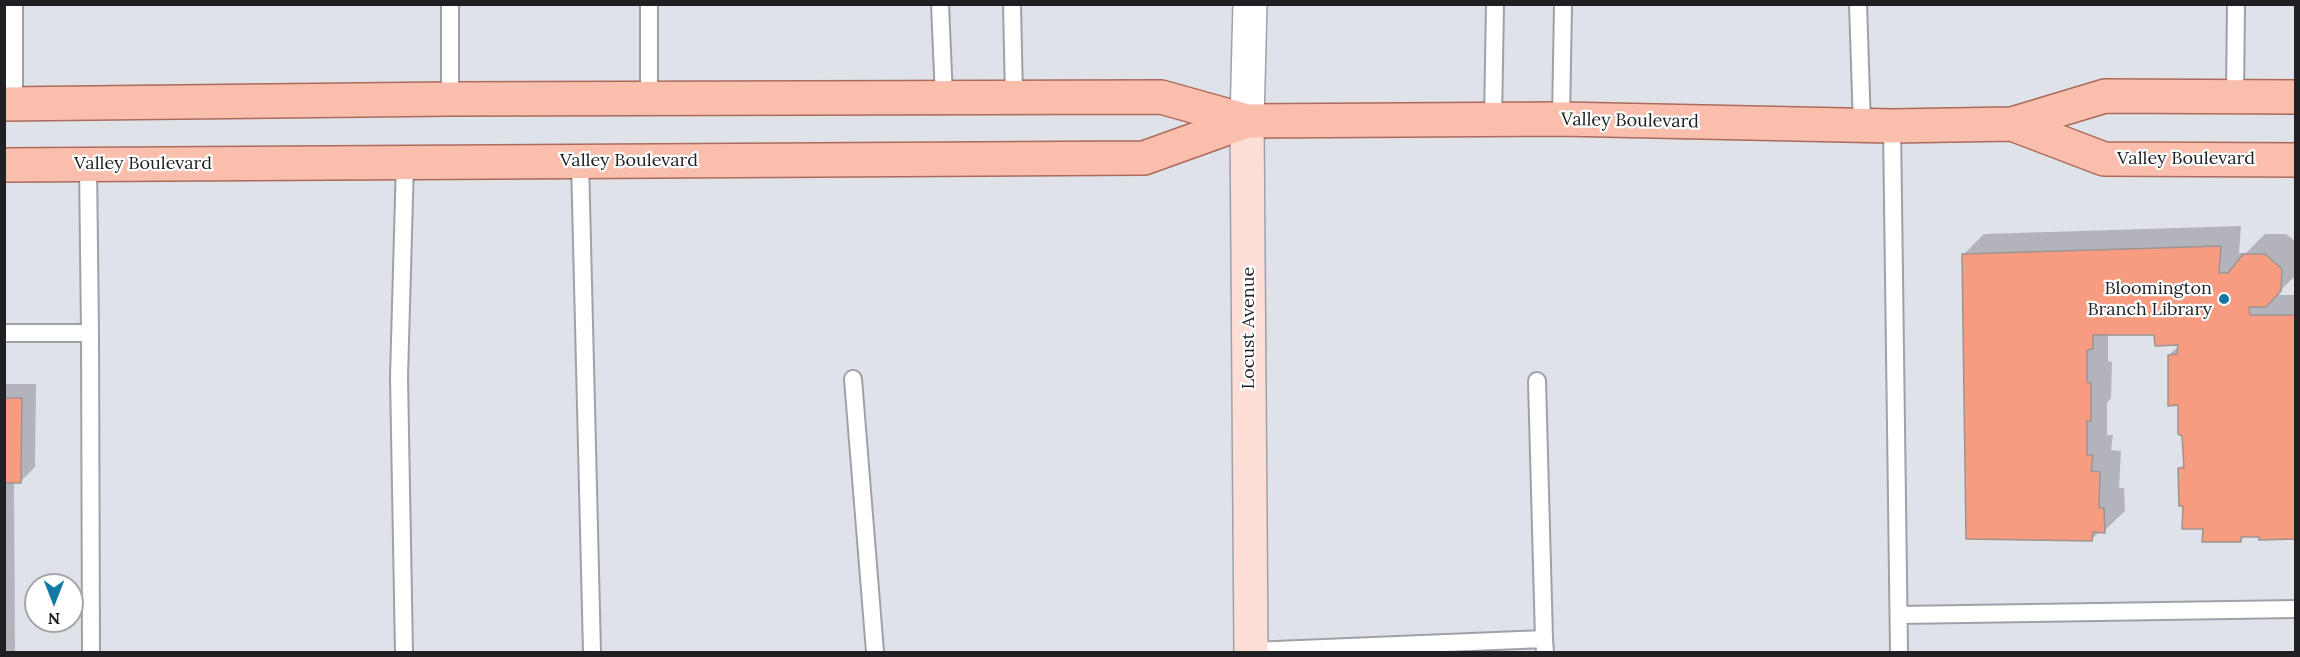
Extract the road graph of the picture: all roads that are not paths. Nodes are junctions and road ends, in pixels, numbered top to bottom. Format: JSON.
{"nodes":[{"id":1,"x":14,"y":4,"type":"edge"},
{"id":2,"x":450,"y":4,"type":"edge"},
{"id":3,"x":649,"y":4,"type":"edge"},
{"id":4,"x":940,"y":4,"type":"edge"},
{"id":5,"x":1012,"y":4,"type":"edge"},
{"id":6,"x":1250,"y":4,"type":"edge"},
{"id":7,"x":1495,"y":4,"type":"edge"},
{"id":8,"x":1563,"y":4,"type":"edge"},
{"id":9,"x":1858,"y":4,"type":"edge"},
{"id":10,"x":2236,"y":4,"type":"edge"},
{"id":11,"x":2235,"y":97,"type":"junction"},
{"id":12,"x":2295,"y":97,"type":"edge"},
{"id":13,"x":944,"y":98,"type":"junction"},
{"id":14,"x":1014,"y":98,"type":"junction"},
{"id":15,"x":450,"y":99,"type":"junction"},
{"id":16,"x":649,"y":99,"type":"junction"},
{"id":17,"x":9,"y":104,"type":"edge"},
{"id":18,"x":1561,"y":119,"type":"junction"},
{"id":19,"x":1493,"y":120,"type":"junction"},
{"id":20,"x":1247,"y":121,"type":"junction"},
{"id":21,"x":2012,"y":124,"type":"junction"},
{"id":22,"x":1877,"y":126,"type":"junction"},
{"id":23,"x":2295,"y":160,"type":"edge"},
{"id":24,"x":580,"y":161,"type":"junction"},
{"id":25,"x":405,"y":162,"type":"junction"},
{"id":26,"x":88,"y":164,"type":"junction"},
{"id":27,"x":4,"y":165,"type":"edge"},
{"id":28,"x":4,"y":333,"type":"edge"},
{"id":29,"x":90,"y":333,"type":"junction"},
{"id":30,"x":853,"y":379,"type":"dead end"},
{"id":31,"x":1537,"y":381,"type":"dead end"},
{"id":32,"x":2295,"y":609,"type":"edge"},
{"id":33,"x":1899,"y":615,"type":"junction"},
{"id":34,"x":1544,"y":646,"type":"edge"},
{"id":35,"x":91,"y":652,"type":"edge"},
{"id":36,"x":404,"y":652,"type":"edge"},
{"id":37,"x":592,"y":652,"type":"edge"},
{"id":38,"x":875,"y":652,"type":"edge"},
{"id":39,"x":1251,"y":652,"type":"edge"},
{"id":40,"x":1899,"y":652,"type":"edge"}],
"edges":[{"from":1,"to":17,"type":"lane"},
{"from":2,"to":15,"type":"lane"},
{"from":3,"to":16,"type":"lane"},
{"from":4,"to":13,"type":"lane"},
{"from":5,"to":14,"type":"lane"},
{"from":6,"to":20,"type":"street","name":"Locust Avenue"},
{"from":7,"to":19,"type":"lane"},
{"from":8,"to":18,"type":"lane"},
{"from":9,"to":22,"type":"lane"},
{"from":10,"to":11,"type":"lane"},
{"from":11,"to":12,"type":"main road","name":"Valley Boulevard"},
{"from":11,"to":21,"type":"main road","name":"Valley Boulevard"},
{"from":13,"to":14,"type":"main road","name":"Valley Boulevard"},
{"from":13,"to":16,"type":"main road","name":"Valley Boulevard"},
{"from":14,"to":20,"type":"main road","name":"Valley Boulevard"},
{"from":15,"to":16,"type":"main road","name":"Valley Boulevard"},
{"from":15,"to":17,"type":"main road","name":"Valley Boulevard"},
{"from":18,"to":19,"type":"main road","name":"Valley Boulevard"},
{"from":18,"to":22,"type":"main road","name":"Valley Boulevard"},
{"from":19,"to":20,"type":"main road","name":"Valley Boulevard"},
{"from":20,"to":24,"type":"main road","name":"Valley Boulevard"},
{"from":20,"to":39,"type":"street","name":"Locust Avenue"},
{"from":21,"to":22,"type":"main road","name":"Valley Boulevard"},
{"from":21,"to":23,"type":"main road","name":"Valley Boulevard"},
{"from":22,"to":33,"type":"lane"},
{"from":24,"to":25,"type":"main road","name":"Valley Boulevard"},
{"from":24,"to":37,"type":"lane"},
{"from":25,"to":26,"type":"main road","name":"Valley Boulevard"},
{"from":25,"to":36,"type":"lane"},
{"from":26,"to":27,"type":"main road","name":"Valley Boulevard"},
{"from":26,"to":29,"type":"lane"},
{"from":28,"to":29,"type":"lane"},
{"from":29,"to":35,"type":"lane"},
{"from":30,"to":38,"type":"lane"},
{"from":31,"to":34,"type":"lane"},
{"from":32,"to":33,"type":"lane"},
{"from":33,"to":40,"type":"lane"},
{"from":34,"to":39,"type":"lane"}]}
